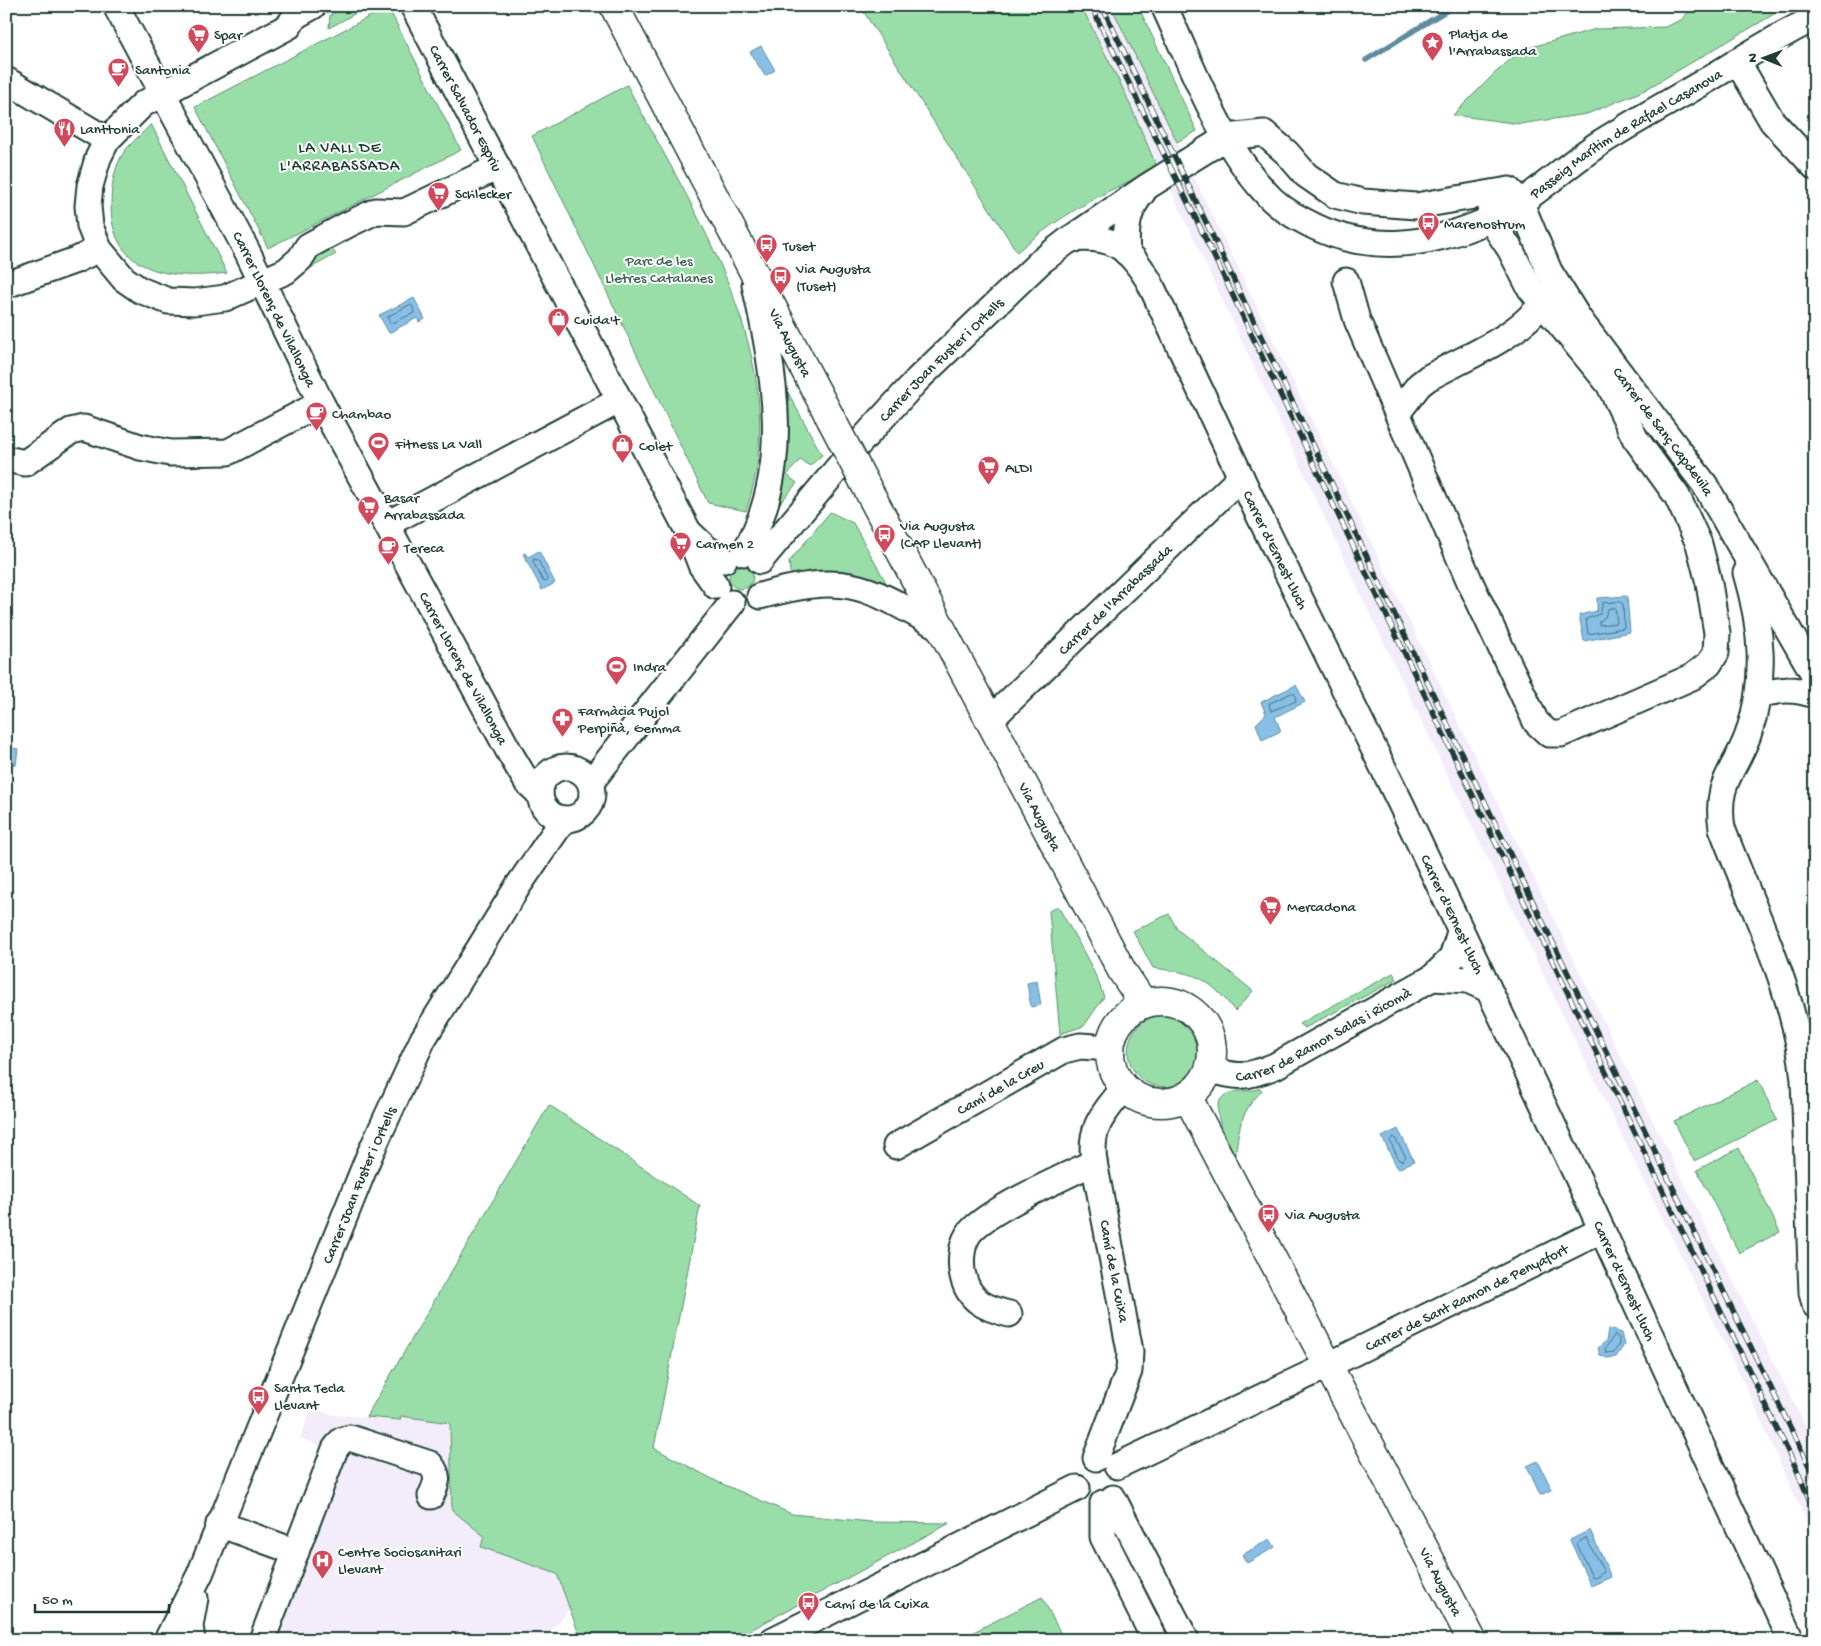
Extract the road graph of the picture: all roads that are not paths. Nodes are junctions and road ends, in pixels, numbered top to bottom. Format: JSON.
{"nodes":[{"id":1,"x":116,"y":6,"type":"edge"},
{"id":2,"x":313,"y":6,"type":"edge"},
{"id":3,"x":413,"y":6,"type":"edge"},
{"id":4,"x":614,"y":6,"type":"edge"},
{"id":5,"x":1164,"y":6,"type":"edge"},
{"id":6,"x":1815,"y":18,"type":"edge"},
{"id":7,"x":1738,"y":61,"type":"junction"},
{"id":8,"x":6,"y":80,"type":"edge"},
{"id":9,"x":164,"y":92,"type":"junction"},
{"id":10,"x":1227,"y":137,"type":"junction"},
{"id":11,"x":107,"y":140,"type":"junction"},
{"id":12,"x":1287,"y":153,"type":"junction"},
{"id":13,"x":498,"y":167,"type":"junction"},
{"id":14,"x":1815,"y":167,"type":"edge"},
{"id":15,"x":1247,"y":168,"type":"junction"},
{"id":16,"x":1148,"y":186,"type":"junction"},
{"id":17,"x":1507,"y":195,"type":"junction"},
{"id":18,"x":1429,"y":203,"type":"junction"},
{"id":19,"x":1490,"y":220,"type":"junction"},
{"id":20,"x":1070,"y":239,"type":"junction"},
{"id":21,"x":1433,"y":239,"type":"junction"},
{"id":22,"x":98,"y":249,"type":"junction"},
{"id":23,"x":1127,"y":253,"type":"junction"},
{"id":24,"x":752,"y":271,"type":"junction"},
{"id":25,"x":1346,"y":281,"type":"dead end"},
{"id":26,"x":262,"y":282,"type":"junction"},
{"id":27,"x":6,"y":285,"type":"edge"},
{"id":28,"x":1536,"y":296,"type":"junction"},
{"id":29,"x":620,"y":400,"type":"junction"},
{"id":30,"x":321,"y":403,"type":"junction"},
{"id":31,"x":1398,"y":412,"type":"junction"},
{"id":32,"x":6,"y":459,"type":"edge"},
{"id":33,"x":1241,"y":477,"type":"junction"},
{"id":34,"x":386,"y":524,"type":"junction"},
{"id":35,"x":687,"y":529,"type":"junction"},
{"id":36,"x":1736,"y":540,"type":"junction"},
{"id":37,"x":743,"y":558,"type":"junction"},
{"id":38,"x":724,"y":594,"type":"junction"},
{"id":39,"x":760,"y":596,"type":"junction"},
{"id":40,"x":939,"y":627,"type":"junction"},
{"id":41,"x":1815,"y":676,"type":"edge"},
{"id":42,"x":1815,"y":695,"type":"edge"},
{"id":43,"x":1758,"y":696,"type":"junction"},
{"id":44,"x":989,"y":721,"type":"junction"},
{"id":45,"x":591,"y":782,"type":"junction"},
{"id":46,"x":540,"y":794,"type":"junction"},
{"id":47,"x":564,"y":819,"type":"junction"},
{"id":48,"x":1460,"y":932,"type":"junction"},
{"id":49,"x":1432,"y":978,"type":"junction"},
{"id":50,"x":1488,"y":989,"type":"junction"},
{"id":51,"x":1144,"y":1004,"type":"junction"},
{"id":52,"x":1110,"y":1048,"type":"junction"},
{"id":53,"x":1210,"y":1069,"type":"junction"},
{"id":54,"x":1124,"y":1088,"type":"junction"},
{"id":55,"x":1188,"y":1096,"type":"junction"},
{"id":56,"x":896,"y":1146,"type":"dead end"},
{"id":57,"x":1094,"y":1162,"type":"junction"},
{"id":58,"x":1602,"y":1230,"type":"junction"},
{"id":59,"x":1815,"y":1305,"type":"edge"},
{"id":60,"x":1009,"y":1314,"type":"dead end"},
{"id":61,"x":1330,"y":1365,"type":"junction"},
{"id":62,"x":1106,"y":1462,"type":"junction"},
{"id":63,"x":1078,"y":1488,"type":"junction"},
{"id":64,"x":431,"y":1496,"type":"dead end"},
{"id":65,"x":1108,"y":1501,"type":"junction"},
{"id":66,"x":219,"y":1524,"type":"junction"},
{"id":67,"x":296,"y":1552,"type":"junction"},
{"id":68,"x":200,"y":1574,"type":"junction"},
{"id":69,"x":798,"y":1634,"type":"edge"},
{"id":70,"x":167,"y":1640,"type":"edge"},
{"id":71,"x":192,"y":1640,"type":"edge"},
{"id":72,"x":262,"y":1640,"type":"edge"},
{"id":73,"x":773,"y":1640,"type":"edge"},
{"id":74,"x":1154,"y":1640,"type":"edge"},
{"id":75,"x":1186,"y":1640,"type":"edge"},
{"id":76,"x":1472,"y":1640,"type":"edge"},
{"id":77,"x":1791,"y":1640,"type":"edge"}],
"edges":[{"from":1,"to":9,"type":"street","name":"Carrer Llorenç de Vilallonga"},
{"from":2,"to":9,"type":"street"},
{"from":3,"to":13,"type":"street","name":"Carrer Salvador Espriu"},
{"from":4,"to":24,"type":"main road","name":"Via Augusta"},
{"from":5,"to":10,"type":"street","name":"Passeig Marítim de Rafael Casanova"},
{"from":6,"to":7,"type":"street","name":"Passeig Marítim de Rafael Casanova"},
{"from":7,"to":14,"type":"street"},
{"from":7,"to":17,"type":"street","name":"Passeig Marítim de Rafael Casanova"},
{"from":8,"to":11,"type":"street"},
{"from":9,"to":11,"type":"street"},
{"from":9,"to":26,"type":"street","name":"Carrer Llorenç de Vilallonga"},
{"from":10,"to":12,"type":"street","name":"Passeig Marítim de Rafael Casanova"},
{"from":10,"to":15,"type":"street","name":"Passeig Marítim de Rafael Casanova"},
{"from":10,"to":16,"type":"street","name":"Carrer Joan Fuster i Ortells"},
{"from":11,"to":22,"type":"street"},
{"from":12,"to":15,"type":"street"},
{"from":12,"to":18,"type":"street","name":"Passeig Marítim de Rafael Casanova"},
{"from":13,"to":26,"type":"street"},
{"from":13,"to":29,"type":"street","name":"Carrer Salvador Espriu"},
{"from":15,"to":21,"type":"street","name":"Passeig Marítim de Rafael Casanova"},
{"from":16,"to":20,"type":"street","name":"Carrer Joan Fuster i Ortells"},
{"from":16,"to":23,"type":"street","name":"Carrer Joan Fuster i Ortells"},
{"from":17,"to":18,"type":"street","name":"Passeig Marítim de Rafael Casanova"},
{"from":17,"to":19,"type":"street","name":"Passeig Marítim de Rafael Casanova"},
{"from":17,"to":36,"type":"street","name":"Carrer de Sanç Capdevila"},
{"from":18,"to":21,"type":"street"},
{"from":19,"to":21,"type":"street","name":"Passeig Marítim de Rafael Casanova"},
{"from":19,"to":28,"type":"street"},
{"from":20,"to":23,"type":"street","name":"Carrer d'Ernest Lluch"},
{"from":20,"to":37,"type":"street","name":"Carrer Joan Fuster i Ortells"},
{"from":22,"to":26,"type":"street"},
{"from":22,"to":27,"type":"street"},
{"from":23,"to":33,"type":"street","name":"Carrer d'Ernest Lluch"},
{"from":24,"to":37,"type":"street"},
{"from":24,"to":40,"type":"main road","name":"Via Augusta","bridge":true},
{"from":25,"to":31,"type":"street"},
{"from":26,"to":30,"type":"street","name":"Carrer Llorenç de Vilallonga"},
{"from":28,"to":31,"type":"street"},
{"from":28,"to":31,"type":"street"},
{"from":29,"to":34,"type":"street"},
{"from":29,"to":35,"type":"street","name":"Carrer Salvador Espriu"},
{"from":30,"to":32,"type":"street"},
{"from":30,"to":34,"type":"street","name":"Carrer Llorenç de Vilallonga"},
{"from":33,"to":44,"type":"street","name":"Carrer de l'Arrabassada"},
{"from":33,"to":48,"type":"street","name":"Carrer d'Ernest Lluch"},
{"from":34,"to":46,"type":"street","name":"Carrer Llorenç de Vilallonga"},
{"from":35,"to":37,"type":"street","name":"Carrer Salvador Espriu"},
{"from":35,"to":38,"type":"street","name":"Carrer Salvador Espriu"},
{"from":36,"to":41,"type":"street","name":"Carrer de Sanç Capdevila"},
{"from":36,"to":43,"type":"street"},
{"from":37,"to":38,"type":"street"},
{"from":37,"to":39,"type":"street"},
{"from":38,"to":39,"type":"street"},
{"from":38,"to":45,"type":"street"},
{"from":39,"to":40,"type":"street"},
{"from":40,"to":44,"type":"main road","name":"Via Augusta"},
{"from":42,"to":43,"type":"street"},
{"from":43,"to":59,"type":"street"},
{"from":44,"to":51,"type":"main road","name":"Via Augusta"},
{"from":45,"to":46,"type":"street"},
{"from":45,"to":47,"type":"street"},
{"from":46,"to":47,"type":"street"},
{"from":47,"to":66,"type":"street","name":"Carrer Joan Fuster i Ortells"},
{"from":48,"to":49,"type":"street","name":"Carrer de Ramon Salas i Ricomà"},
{"from":48,"to":50,"type":"street","name":"Carrer d'Ernest Lluch"},
{"from":49,"to":50,"type":"street"},
{"from":49,"to":53,"type":"street","name":"Carrer de Ramon Salas i Ricomà"},
{"from":50,"to":58,"type":"street","name":"Carrer d'Ernest Lluch"},
{"from":51,"to":52,"type":"main road"},
{"from":51,"to":53,"type":"main road"},
{"from":52,"to":54,"type":"main road"},
{"from":52,"to":56,"type":"street","name":"Camí de la Creu"},
{"from":53,"to":55,"type":"main road"},
{"from":54,"to":55,"type":"main road"},
{"from":54,"to":57,"type":"street","name":"Camí de la Cuixa"},
{"from":55,"to":61,"type":"main road","name":"Via Augusta"},
{"from":57,"to":60,"type":"street"},
{"from":57,"to":62,"type":"street","name":"Camí de la Cuixa"},
{"from":58,"to":61,"type":"street","name":"Carrer de Sant Ramon de Penyafort"},
{"from":58,"to":77,"type":"street","name":"Carrer d'Ernest Lluch"},
{"from":61,"to":62,"type":"street","name":"Carrer de Sant Ramon de Penyafort"},
{"from":61,"to":76,"type":"main road","name":"Via Augusta"},
{"from":62,"to":63,"type":"street"},
{"from":62,"to":65,"type":"street"},
{"from":63,"to":65,"type":"street"},
{"from":63,"to":69,"type":"street"},
{"from":64,"to":67,"type":"street"},
{"from":65,"to":74,"type":"street"},
{"from":65,"to":75,"type":"street"},
{"from":66,"to":67,"type":"street"},
{"from":66,"to":68,"type":"street","name":"Carrer Joan Fuster i Ortells"},
{"from":67,"to":72,"type":"street"},
{"from":68,"to":70,"type":"street","name":"Carrer Joan Fuster i Ortells"},
{"from":68,"to":71,"type":"street","name":"Carrer Joan Fuster i Ortells"},
{"from":69,"to":73,"type":"street"}]}
